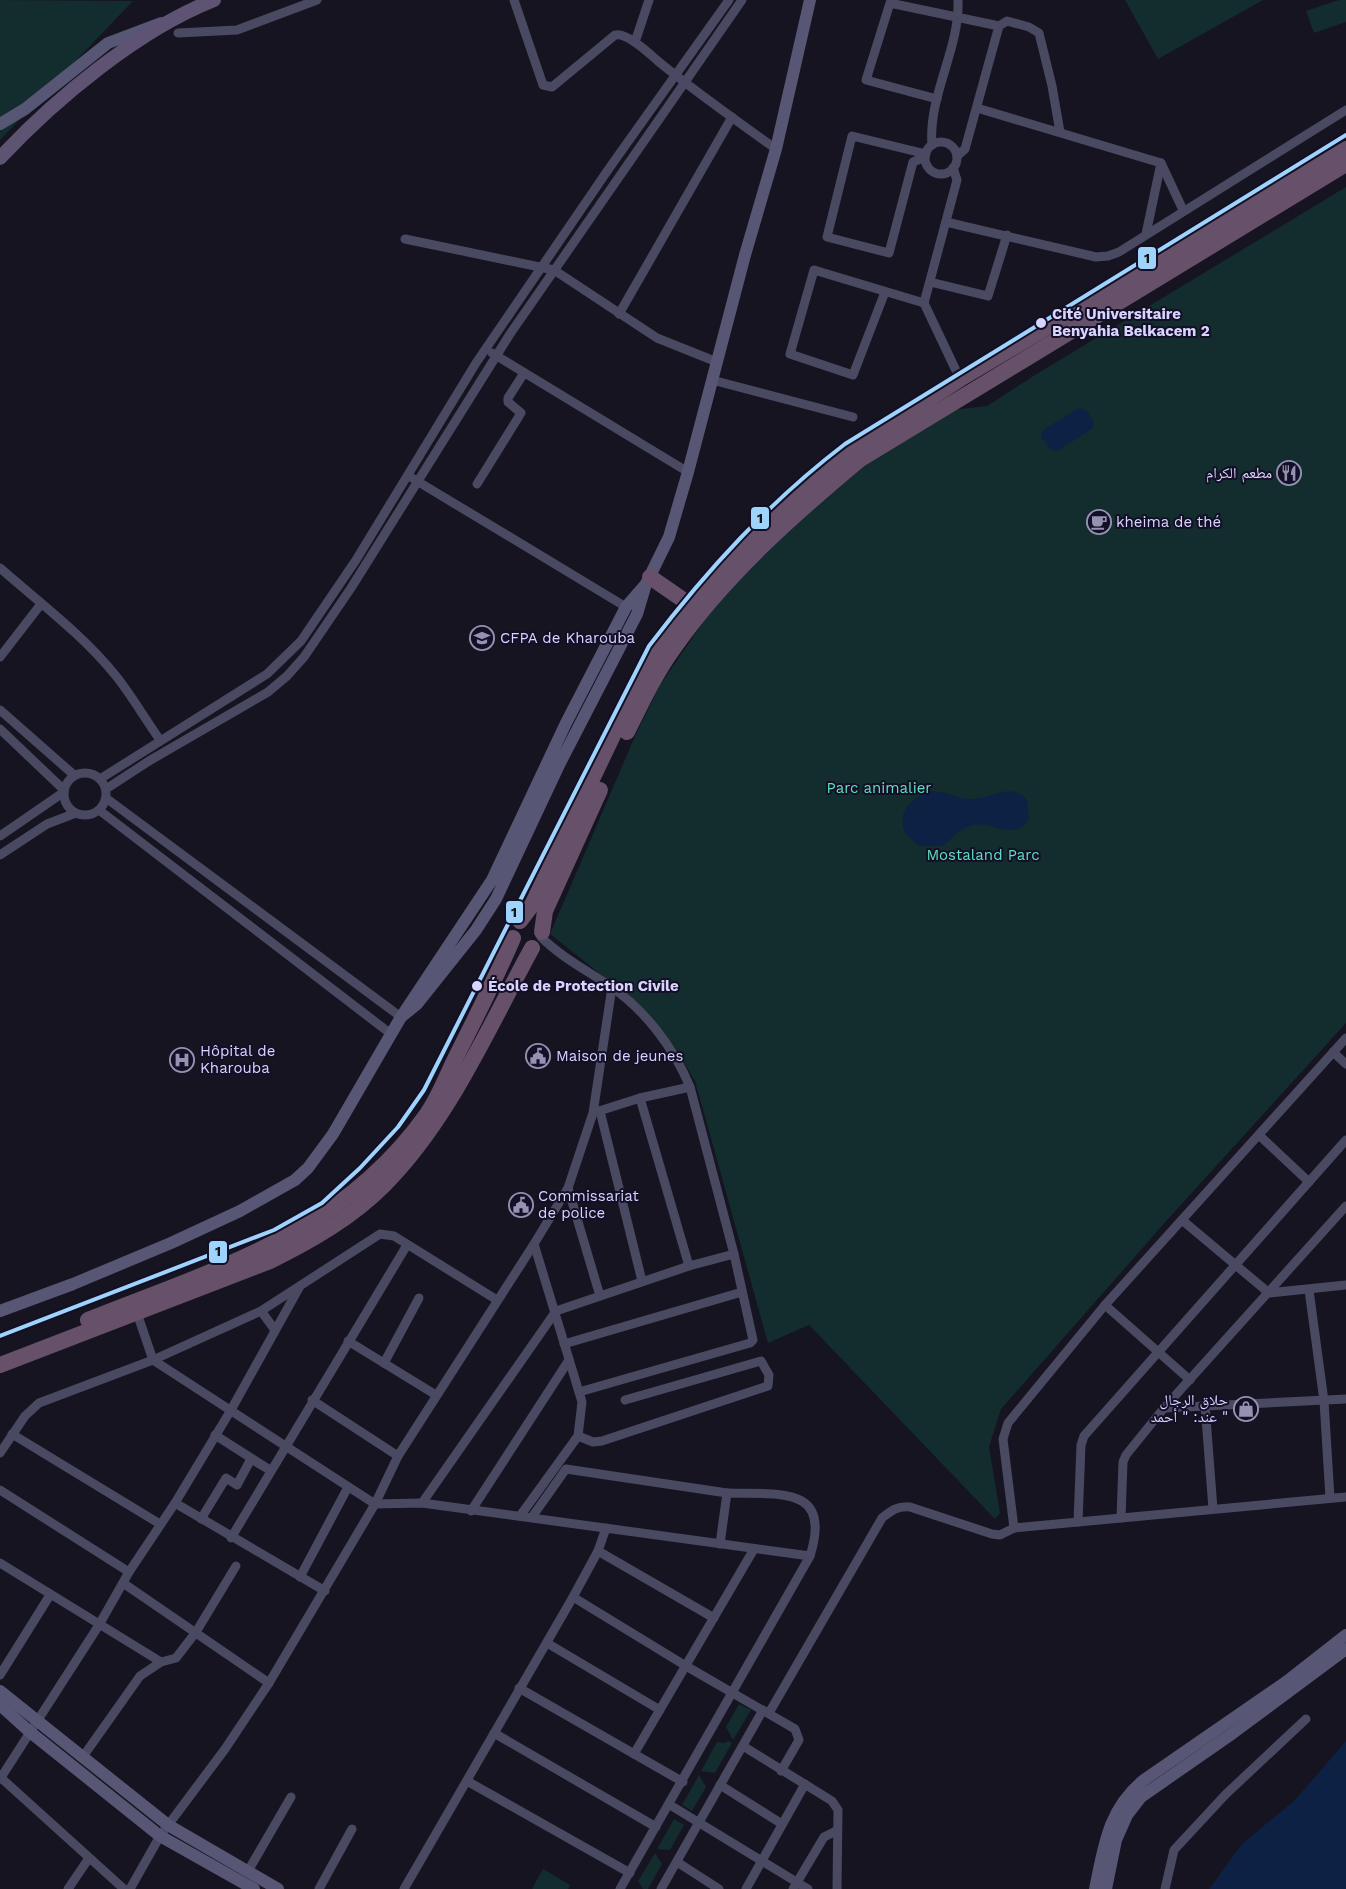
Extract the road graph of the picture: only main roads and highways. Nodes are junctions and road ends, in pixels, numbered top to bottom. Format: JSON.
{"nodes":[{"id":1,"x":214,"y":0,"type":"edge"},
{"id":2,"x":1346,"y":149,"type":"edge"},
{"id":3,"x":0,"y":158,"type":"edge"},
{"id":4,"x":1346,"y":164,"type":"edge"},
{"id":5,"x":648,"y":581,"type":"road end"},
{"id":6,"x":692,"y":606,"type":"junction"},
{"id":7,"x":520,"y":922,"type":"junction"},
{"id":8,"x":514,"y":938,"type":"junction"},
{"id":9,"x":538,"y":941,"type":"junction"},
{"id":10,"x":0,"y":1355,"type":"edge"},
{"id":11,"x":0,"y":1365,"type":"edge"}],
"edges":[{"from":1,"to":3,"type":"main road"},
{"from":2,"to":6,"type":"highway"},
{"from":4,"to":9,"type":"highway"},
{"from":5,"to":6,"type":"highway"},
{"from":6,"to":7,"type":"highway"},
{"from":7,"to":8,"type":"highway"},
{"from":7,"to":9,"type":"highway"},
{"from":8,"to":9,"type":"highway"},
{"from":8,"to":10,"type":"highway"},
{"from":9,"to":11,"type":"highway"}]}
